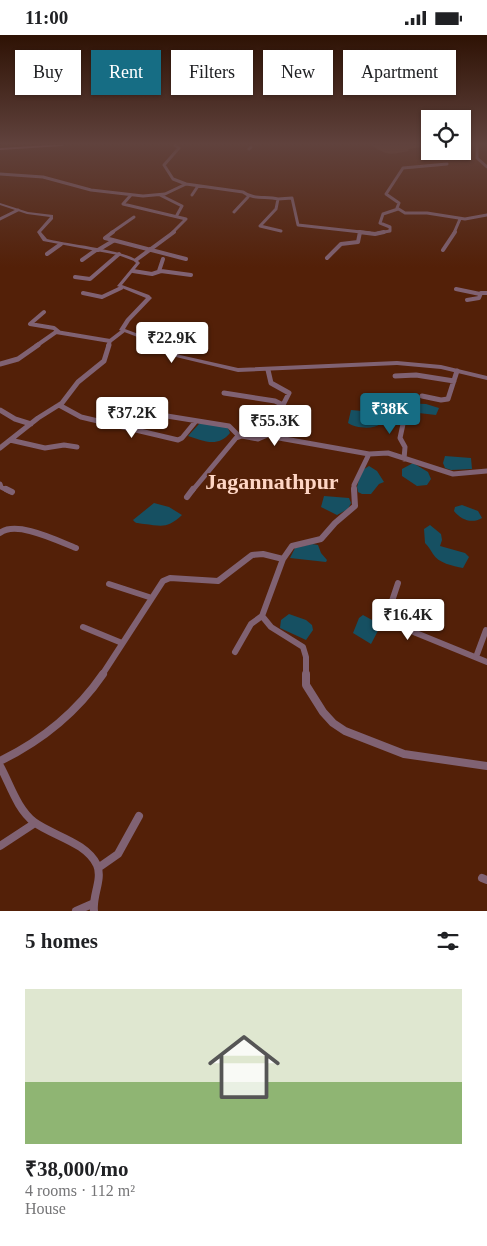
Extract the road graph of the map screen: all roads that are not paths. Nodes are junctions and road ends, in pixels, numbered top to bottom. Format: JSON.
{"nodes":[{"id":1,"x":73,"y":186,"type":"edge"},
{"id":2,"x":183,"y":186,"type":"edge"},
{"id":3,"x":198,"y":186,"type":"joint"},
{"id":4,"x":391,"y":186,"type":"edge"},
{"id":5,"x":131,"y":195,"type":"junction"},
{"id":6,"x":160,"y":195,"type":"junction"},
{"id":7,"x":192,"y":195,"type":"dead end"},
{"id":8,"x":248,"y":197,"type":"junction"},
{"id":9,"x":278,"y":199,"type":"junction"},
{"id":10,"x":0,"y":204,"type":"edge"},
{"id":11,"x":398,"y":209,"type":"junction"},
{"id":12,"x":18,"y":210,"type":"junction"},
{"id":13,"x":234,"y":212,"type":"dead end"},
{"id":14,"x":177,"y":215,"type":"junction"},
{"id":15,"x":487,"y":215,"type":"edge"},
{"id":16,"x":134,"y":217,"type":"dead end"},
{"id":17,"x":0,"y":219,"type":"edge"},
{"id":18,"x":460,"y":219,"type":"junction"},
{"id":19,"x":282,"y":231,"type":"dead end"},
{"id":20,"x":360,"y":232,"type":"junction"},
{"id":21,"x":113,"y":241,"type":"junction"},
{"id":22,"x":61,"y":244,"type":"junction"},
{"id":23,"x":149,"y":248,"type":"junction"},
{"id":24,"x":97,"y":250,"type":"junction"},
{"id":25,"x":443,"y":250,"type":"dead end"},
{"id":26,"x":47,"y":254,"type":"dead end"},
{"id":27,"x":119,"y":254,"type":"junction"},
{"id":28,"x":328,"y":258,"type":"dead end"},
{"id":29,"x":163,"y":259,"type":"dead end"},
{"id":30,"x":186,"y":259,"type":"dead end"},
{"id":31,"x":82,"y":260,"type":"dead end"},
{"id":32,"x":136,"y":260,"type":"junction"},
{"id":33,"x":133,"y":271,"type":"junction"},
{"id":34,"x":159,"y":271,"type":"junction"},
{"id":35,"x":191,"y":275,"type":"dead end"},
{"id":36,"x":75,"y":277,"type":"dead end"},
{"id":37,"x":121,"y":288,"type":"junction"},
{"id":38,"x":456,"y":289,"type":"dead end"},
{"id":39,"x":83,"y":293,"type":"dead end"},
{"id":40,"x":487,"y":293,"type":"edge"},
{"id":41,"x":480,"y":294,"type":"junction"},
{"id":42,"x":467,"y":300,"type":"dead end"},
{"id":43,"x":44,"y":312,"type":"dead end"},
{"id":44,"x":124,"y":331,"type":"junction"},
{"id":45,"x":59,"y":332,"type":"junction"},
{"id":46,"x":110,"y":341,"type":"junction"},
{"id":47,"x":0,"y":364,"type":"edge"},
{"id":48,"x":268,"y":369,"type":"junction"},
{"id":49,"x":457,"y":371,"type":"junction"},
{"id":50,"x":395,"y":376,"type":"dead end"},
{"id":51,"x":487,"y":378,"type":"edge"},
{"id":52,"x":454,"y":381,"type":"junction"},
{"id":53,"x":224,"y":393,"type":"dead end"},
{"id":54,"x":422,"y":396,"type":"dead end"},
{"id":55,"x":59,"y":405,"type":"junction"},
{"id":56,"x":283,"y":405,"type":"junction"},
{"id":57,"x":0,"y":410,"type":"edge"},
{"id":58,"x":405,"y":415,"type":"dead end"},
{"id":59,"x":167,"y":416,"type":"dead end"},
{"id":60,"x":196,"y":421,"type":"junction"},
{"id":61,"x":30,"y":424,"type":"junction"},
{"id":62,"x":272,"y":433,"type":"junction"},
{"id":63,"x":238,"y":436,"type":"junction"},
{"id":64,"x":10,"y":440,"type":"junction"},
{"id":65,"x":77,"y":447,"type":"dead end"},
{"id":66,"x":0,"y":448,"type":"edge"},
{"id":67,"x":369,"y":455,"type":"junction"},
{"id":68,"x":404,"y":459,"type":"junction"},
{"id":69,"x":487,"y":471,"type":"edge"},
{"id":70,"x":0,"y":484,"type":"edge"},
{"id":71,"x":12,"y":492,"type":"dead end"},
{"id":72,"x":187,"y":497,"type":"dead end"},
{"id":73,"x":0,"y":533,"type":"edge"},
{"id":74,"x":76,"y":548,"type":"dead end"},
{"id":75,"x":282,"y":559,"type":"junction"},
{"id":76,"x":398,"y":583,"type":"dead end"},
{"id":77,"x":109,"y":584,"type":"dead end"},
{"id":78,"x":152,"y":598,"type":"junction"},
{"id":79,"x":262,"y":616,"type":"junction"},
{"id":80,"x":83,"y":627,"type":"dead end"},
{"id":81,"x":486,"y":630,"type":"edge"},
{"id":82,"x":122,"y":643,"type":"junction"},
{"id":83,"x":236,"y":652,"type":"dead end"},
{"id":84,"x":476,"y":657,"type":"junction"},
{"id":85,"x":487,"y":662,"type":"edge"},
{"id":86,"x":0,"y":761,"type":"edge"},
{"id":87,"x":0,"y":766,"type":"edge"},
{"id":88,"x":487,"y":766,"type":"edge"},
{"id":89,"x":139,"y":816,"type":"dead end"},
{"id":90,"x":35,"y":823,"type":"junction"},
{"id":91,"x":0,"y":846,"type":"edge"},
{"id":92,"x":98,"y":868,"type":"junction"},
{"id":93,"x":93,"y":907,"type":"edge"},
{"id":94,"x":76,"y":911,"type":"edge"}],
"edges":[{"from":1,"to":5,"type":"street"},
{"from":2,"to":6,"type":"street"},
{"from":3,"to":7,"type":"street"},
{"from":3,"to":8,"type":"street"},
{"from":4,"to":11,"type":"street"},
{"from":5,"to":6,"type":"street"},
{"from":5,"to":14,"type":"street"},
{"from":6,"to":14,"type":"street"},
{"from":8,"to":9,"type":"street"},
{"from":8,"to":13,"type":"street"},
{"from":9,"to":19,"type":"street"},
{"from":9,"to":20,"type":"street"},
{"from":10,"to":12,"type":"street"},
{"from":11,"to":18,"type":"street"},
{"from":11,"to":20,"type":"street"},
{"from":12,"to":17,"type":"street"},
{"from":12,"to":22,"type":"street"},
{"from":14,"to":23,"type":"street"},
{"from":15,"to":18,"type":"street"},
{"from":16,"to":21,"type":"street"},
{"from":18,"to":25,"type":"street"},
{"from":20,"to":28,"type":"street"},
{"from":21,"to":23,"type":"street"},
{"from":21,"to":24,"type":"street"},
{"from":22,"to":24,"type":"street"},
{"from":22,"to":26,"type":"street"},
{"from":23,"to":30,"type":"street"},
{"from":23,"to":32,"type":"street"},
{"from":24,"to":27,"type":"street"},
{"from":24,"to":31,"type":"street"},
{"from":27,"to":32,"type":"street"},
{"from":27,"to":36,"type":"street"},
{"from":29,"to":34,"type":"street"},
{"from":32,"to":33,"type":"street"},
{"from":33,"to":34,"type":"street"},
{"from":33,"to":37,"type":"street"},
{"from":34,"to":35,"type":"street"},
{"from":37,"to":39,"type":"street"},
{"from":37,"to":44,"type":"street"},
{"from":38,"to":41,"type":"street"},
{"from":40,"to":41,"type":"street"},
{"from":41,"to":42,"type":"street"},
{"from":43,"to":45,"type":"street"},
{"from":44,"to":46,"type":"street"},
{"from":44,"to":48,"type":"street"},
{"from":45,"to":46,"type":"street"},
{"from":45,"to":47,"type":"street"},
{"from":46,"to":55,"type":"street"},
{"from":48,"to":49,"type":"street"},
{"from":48,"to":56,"type":"street"},
{"from":49,"to":51,"type":"street"},
{"from":49,"to":52,"type":"street"},
{"from":50,"to":52,"type":"street"},
{"from":52,"to":54,"type":"street"},
{"from":53,"to":56,"type":"street"},
{"from":55,"to":60,"type":"street"},
{"from":55,"to":61,"type":"street"},
{"from":56,"to":62,"type":"street"},
{"from":57,"to":61,"type":"street"},
{"from":58,"to":68,"type":"street"},
{"from":59,"to":60,"type":"street"},
{"from":60,"to":63,"type":"street"},
{"from":61,"to":64,"type":"street"},
{"from":62,"to":63,"type":"street"},
{"from":62,"to":67,"type":"street"},
{"from":63,"to":72,"type":"street"},
{"from":64,"to":65,"type":"street"},
{"from":64,"to":66,"type":"street"},
{"from":67,"to":68,"type":"street"},
{"from":67,"to":75,"type":"street"},
{"from":68,"to":69,"type":"street"},
{"from":70,"to":71,"type":"street"},
{"from":73,"to":74,"type":"street"},
{"from":75,"to":78,"type":"street"},
{"from":75,"to":79,"type":"street"},
{"from":76,"to":84,"type":"street"},
{"from":77,"to":78,"type":"street"},
{"from":78,"to":82,"type":"street"},
{"from":79,"to":83,"type":"street"},
{"from":79,"to":88,"type":"street"},
{"from":80,"to":82,"type":"street"},
{"from":81,"to":84,"type":"street"},
{"from":82,"to":86,"type":"street"},
{"from":84,"to":85,"type":"street"},
{"from":87,"to":90,"type":"street"},
{"from":89,"to":92,"type":"street"},
{"from":90,"to":91,"type":"street"},
{"from":90,"to":92,"type":"street"},
{"from":92,"to":93,"type":"street"},
{"from":93,"to":94,"type":"street"}]}
